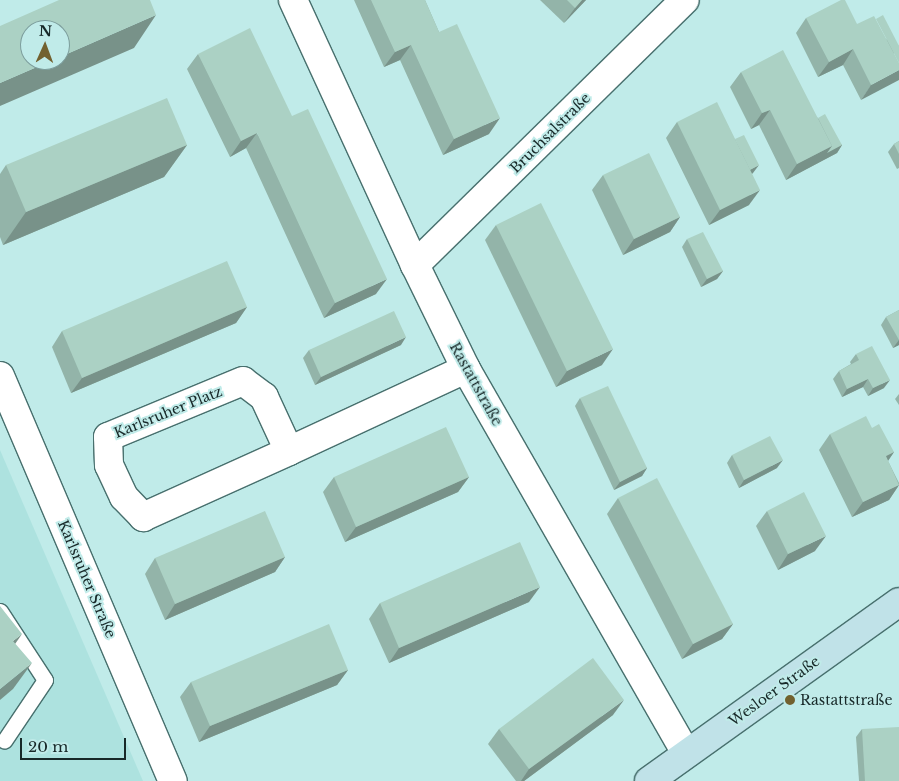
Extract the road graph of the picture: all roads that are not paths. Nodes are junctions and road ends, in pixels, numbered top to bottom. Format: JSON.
{"nodes":[{"id":1,"x":292,"y":0,"type":"edge"},
{"id":2,"x":685,"y":0,"type":"edge"},
{"id":3,"x":415,"y":265,"type":"junction"},
{"id":4,"x":466,"y":369,"type":"junction"},
{"id":5,"x":0,"y":376,"type":"edge"},
{"id":6,"x":289,"y":451,"type":"junction"},
{"id":7,"x":899,"y":602,"type":"edge"},
{"id":8,"x":0,"y":611,"type":"edge"},
{"id":9,"x":4,"y":741,"type":"dead end"},
{"id":10,"x":686,"y":754,"type":"junction"},
{"id":11,"x":173,"y":781,"type":"edge"},
{"id":12,"x":649,"y":781,"type":"edge"}],
"edges":[{"from":1,"to":3,"type":"street","name":"Rastattstraße"},
{"from":2,"to":3,"type":"street","name":"Bruchsalstraße"},
{"from":3,"to":4,"type":"street","name":"Rastattstraße"},
{"from":4,"to":6,"type":"street","name":"Karlsruher Platz"},
{"from":4,"to":10,"type":"street","name":"Rastattstraße"},
{"from":5,"to":11,"type":"street","name":"Karlsruher Straße"},
{"from":6,"to":6,"type":"street","name":"Karlsruher Platz"},
{"from":7,"to":10,"type":"street","name":"Wesloer Straße"},
{"from":8,"to":9,"type":"lane"},
{"from":10,"to":12,"type":"street","name":"Wesloer Straße"}]}
